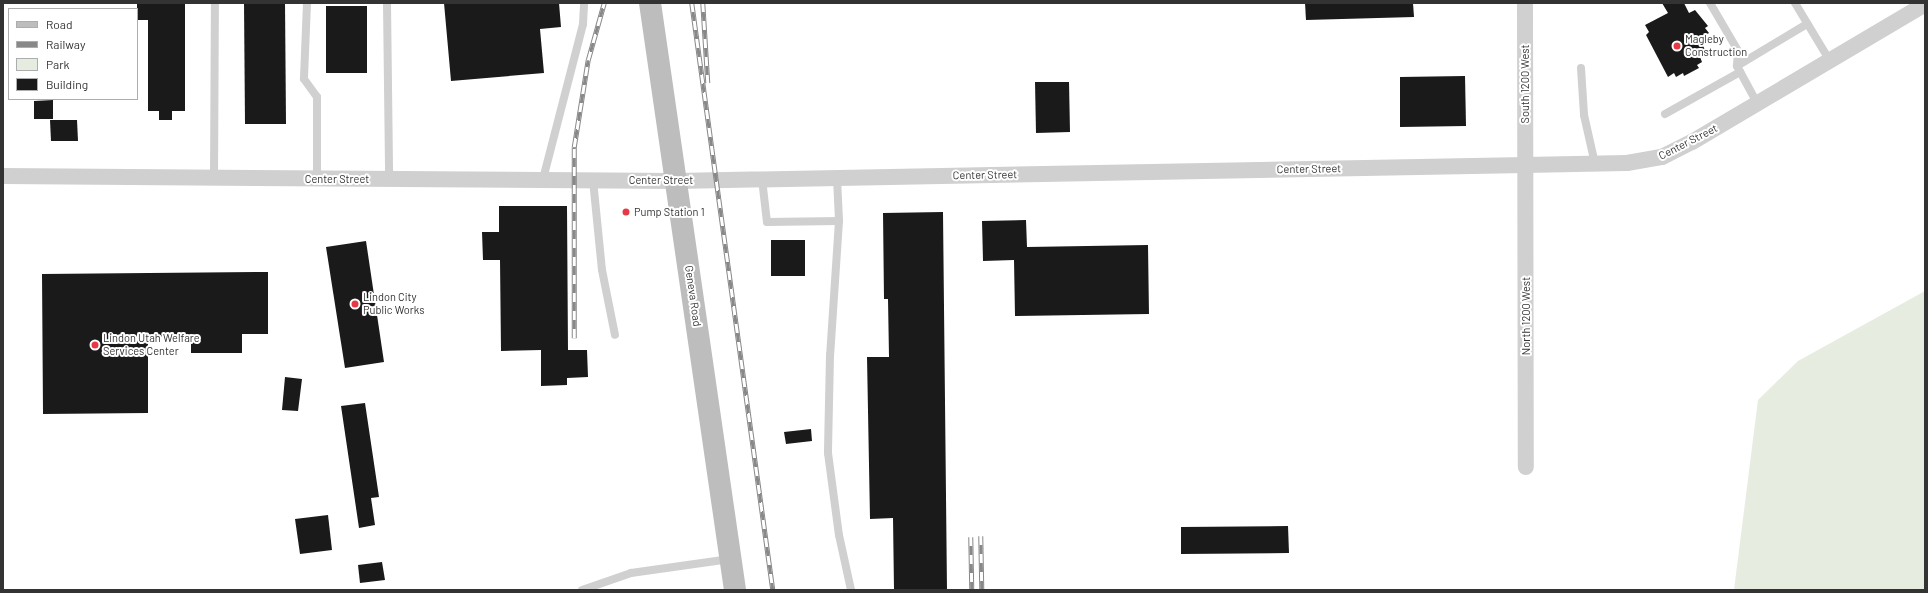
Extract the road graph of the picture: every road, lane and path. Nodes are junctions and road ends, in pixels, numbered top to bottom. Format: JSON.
{"nodes":[{"id":1,"x":215,"y":3,"type":"edge"},
{"id":2,"x":307,"y":3,"type":"edge"},
{"id":3,"x":387,"y":3,"type":"edge"},
{"id":4,"x":584,"y":3,"type":"edge"},
{"id":5,"x":650,"y":3,"type":"edge"},
{"id":6,"x":1525,"y":3,"type":"edge"},
{"id":7,"x":1710,"y":3,"type":"edge"},
{"id":8,"x":1794,"y":3,"type":"edge"},
{"id":9,"x":1925,"y":4,"type":"edge"},
{"id":10,"x":1807,"y":24,"type":"junction"},
{"id":11,"x":1830,"y":61,"type":"junction"},
{"id":12,"x":1581,"y":68,"type":"dead end"},
{"id":13,"x":1738,"y":69,"type":"junction"},
{"id":14,"x":1757,"y":104,"type":"junction"},
{"id":15,"x":1665,"y":114,"type":"dead end"},
{"id":16,"x":1594,"y":164,"type":"junction"},
{"id":17,"x":1525,"y":165,"type":"junction"},
{"id":18,"x":3,"y":176,"type":"edge"},
{"id":19,"x":837,"y":178,"type":"junction"},
{"id":20,"x":214,"y":179,"type":"junction"},
{"id":21,"x":390,"y":179,"type":"junction"},
{"id":22,"x":543,"y":179,"type":"junction"},
{"id":23,"x":762,"y":179,"type":"junction"},
{"id":24,"x":317,"y":180,"type":"junction"},
{"id":25,"x":593,"y":180,"type":"junction"},
{"id":26,"x":676,"y":181,"type":"junction"},
{"id":27,"x":839,"y":221,"type":"junction"},
{"id":28,"x":615,"y":335,"type":"dead end"},
{"id":29,"x":1526,"y":467,"type":"dead end"},
{"id":30,"x":731,"y":559,"type":"junction"},
{"id":31,"x":582,"y":590,"type":"edge"},
{"id":32,"x":735,"y":590,"type":"edge"},
{"id":33,"x":851,"y":590,"type":"edge"}],
"edges":[{"from":1,"to":20,"type":"lane"},
{"from":2,"to":24,"type":"lane"},
{"from":3,"to":21,"type":"lane"},
{"from":4,"to":22,"type":"lane"},
{"from":5,"to":26,"type":"main road","name":"Geneva Road"},
{"from":6,"to":17,"type":"street","name":"South 1200 West"},
{"from":7,"to":13,"type":"lane"},
{"from":8,"to":10,"type":"lane"},
{"from":9,"to":11,"type":"street","name":"Center Street"},
{"from":10,"to":11,"type":"lane"},
{"from":10,"to":13,"type":"lane"},
{"from":11,"to":14,"type":"street","name":"Center Street"},
{"from":12,"to":16,"type":"lane"},
{"from":13,"to":14,"type":"lane"},
{"from":13,"to":15,"type":"lane"},
{"from":14,"to":16,"type":"street","name":"Center Street"},
{"from":16,"to":17,"type":"street","name":"Center Street"},
{"from":17,"to":19,"type":"street","name":"Center Street"},
{"from":17,"to":29,"type":"street","name":"North 1200 West"},
{"from":18,"to":20,"type":"street","name":"Center Street"},
{"from":19,"to":23,"type":"street","name":"Center Street"},
{"from":19,"to":27,"type":"lane"},
{"from":20,"to":24,"type":"street","name":"Center Street"},
{"from":21,"to":22,"type":"street","name":"Center Street"},
{"from":21,"to":24,"type":"street","name":"Center Street"},
{"from":22,"to":25,"type":"street","name":"Center Street"},
{"from":23,"to":26,"type":"street","name":"Center Street"},
{"from":23,"to":27,"type":"lane"},
{"from":25,"to":26,"type":"street","name":"Center Street"},
{"from":25,"to":28,"type":"lane"},
{"from":26,"to":30,"type":"main road","name":"Geneva Road"},
{"from":27,"to":33,"type":"lane"},
{"from":30,"to":31,"type":"lane"},
{"from":30,"to":32,"type":"main road","name":"Geneva Road"}]}
